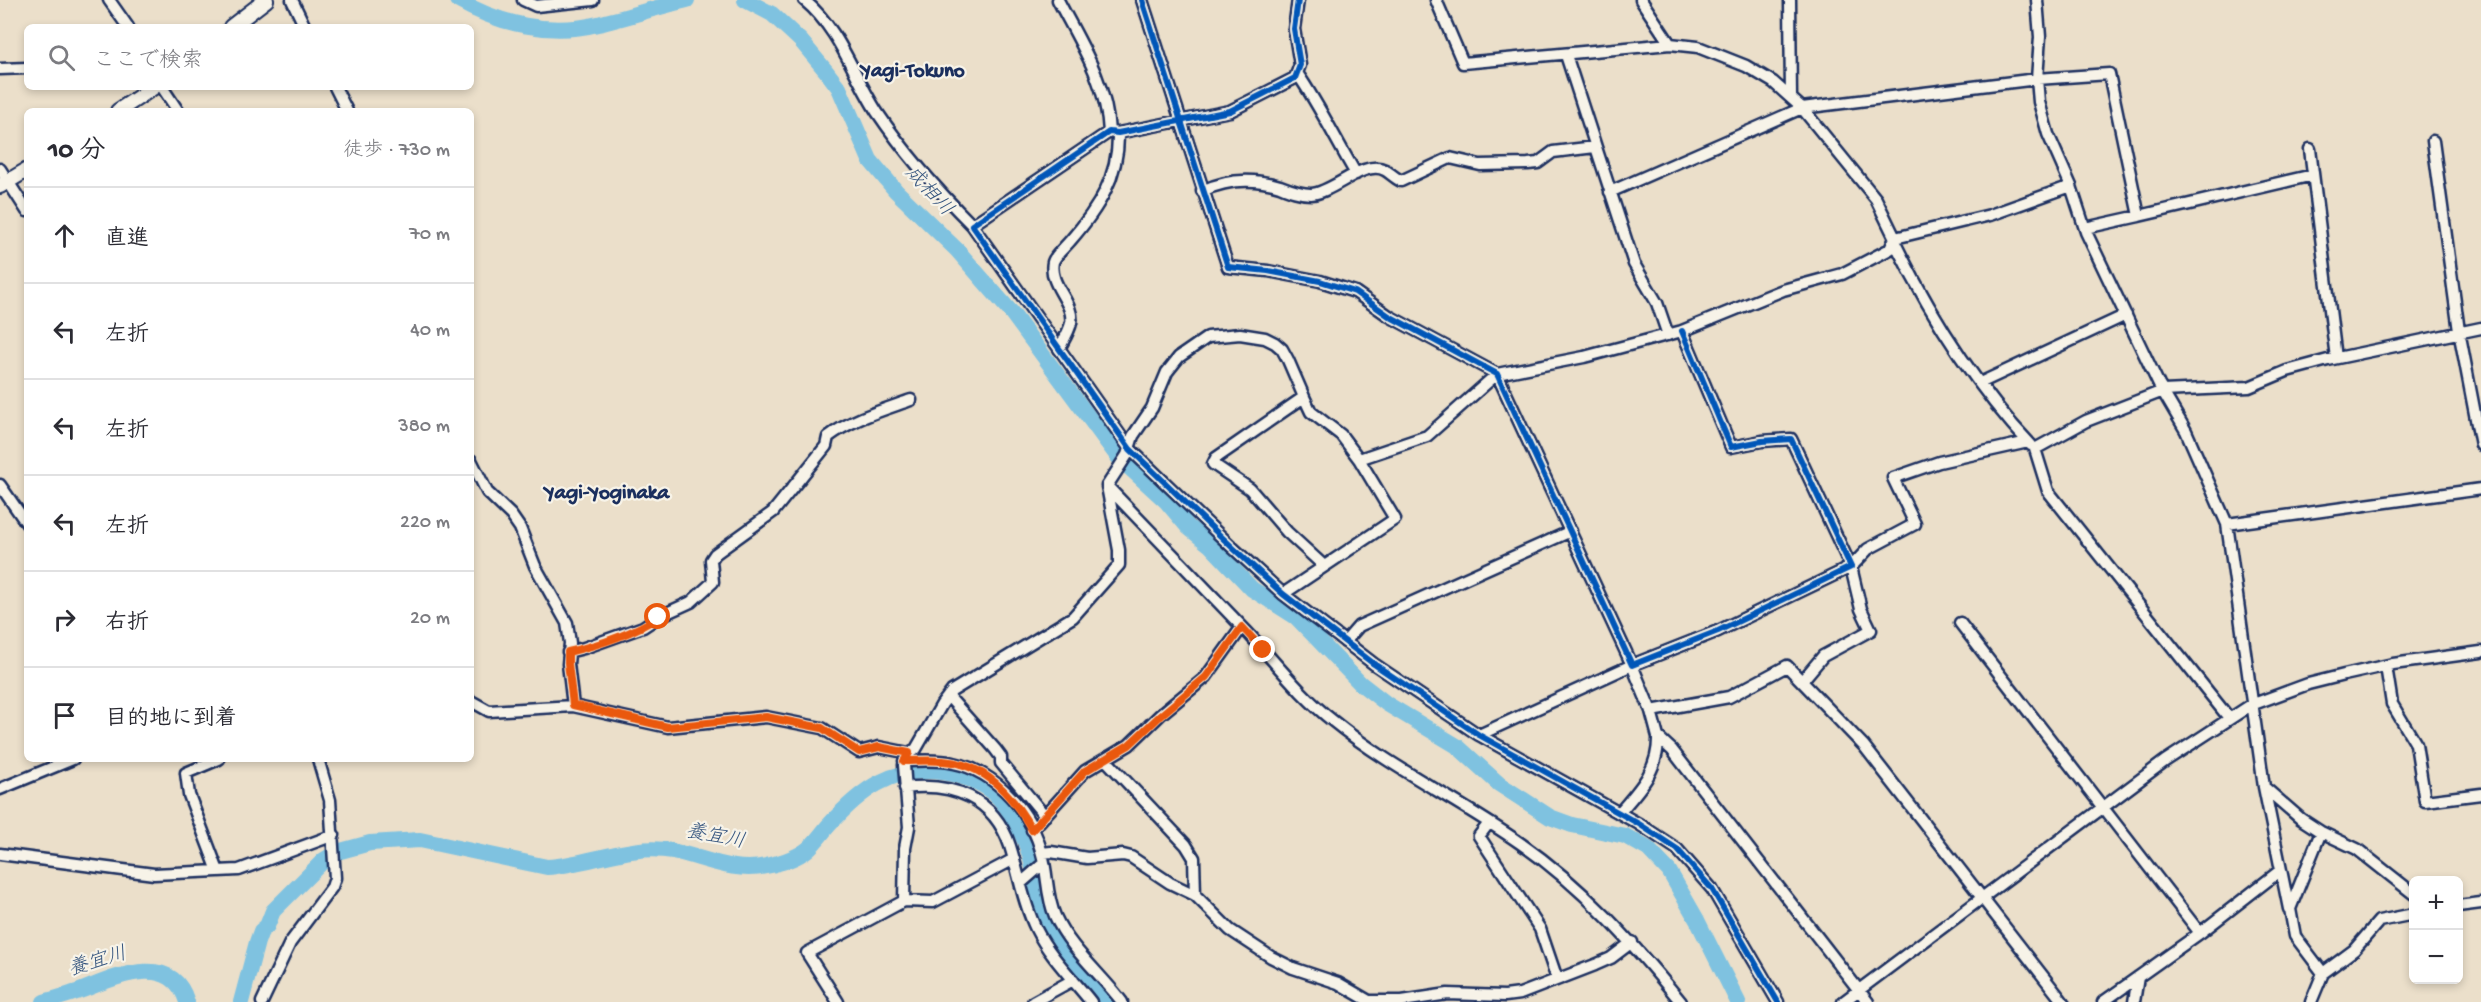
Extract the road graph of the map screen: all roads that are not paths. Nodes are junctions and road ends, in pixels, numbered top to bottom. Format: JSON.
{"nodes":[{"id":1,"x":109,"y":0,"type":"edge"},
{"id":2,"x":266,"y":0,"type":"edge"},
{"id":3,"x":292,"y":0,"type":"edge"},
{"id":4,"x":523,"y":0,"type":"edge"},
{"id":5,"x":593,"y":0,"type":"edge"},
{"id":6,"x":804,"y":0,"type":"edge"},
{"id":7,"x":1058,"y":0,"type":"edge"},
{"id":8,"x":1142,"y":0,"type":"edge"},
{"id":9,"x":1298,"y":0,"type":"edge"},
{"id":10,"x":1436,"y":0,"type":"edge"},
{"id":11,"x":1641,"y":0,"type":"edge"},
{"id":12,"x":1790,"y":0,"type":"edge"},
{"id":13,"x":2037,"y":0,"type":"edge"},
{"id":14,"x":127,"y":24,"type":"edge"},
{"id":15,"x":235,"y":24,"type":"edge"},
{"id":16,"x":304,"y":24,"type":"edge"},
{"id":17,"x":1670,"y":44,"type":"junction"},
{"id":18,"x":1566,"y":55,"type":"junction"},
{"id":19,"x":24,"y":68,"type":"edge"},
{"id":20,"x":0,"y":69,"type":"edge"},
{"id":21,"x":1297,"y":73,"type":"junction"},
{"id":22,"x":2037,"y":80,"type":"junction"},
{"id":23,"x":150,"y":90,"type":"edge"},
{"id":24,"x":164,"y":90,"type":"edge"},
{"id":25,"x":336,"y":90,"type":"edge"},
{"id":26,"x":1791,"y":98,"type":"junction"},
{"id":27,"x":122,"y":108,"type":"edge"},
{"id":28,"x":176,"y":108,"type":"edge"},
{"id":29,"x":346,"y":108,"type":"edge"},
{"id":30,"x":1802,"y":108,"type":"junction"},
{"id":31,"x":1180,"y":121,"type":"junction"},
{"id":32,"x":1113,"y":133,"type":"junction"},
{"id":33,"x":2433,"y":141,"type":"dead end"},
{"id":34,"x":1595,"y":147,"type":"junction"},
{"id":35,"x":2310,"y":149,"type":"dead end"},
{"id":36,"x":0,"y":169,"type":"edge"},
{"id":37,"x":24,"y":172,"type":"edge"},
{"id":38,"x":1356,"y":174,"type":"junction"},
{"id":39,"x":2313,"y":175,"type":"junction"},
{"id":40,"x":4,"y":184,"type":"edge"},
{"id":41,"x":2071,"y":186,"type":"junction"},
{"id":42,"x":1203,"y":191,"type":"junction"},
{"id":43,"x":1610,"y":192,"type":"junction"},
{"id":44,"x":24,"y":207,"type":"edge"},
{"id":45,"x":2139,"y":216,"type":"junction"},
{"id":46,"x":972,"y":225,"type":"junction"},
{"id":47,"x":2085,"y":228,"type":"junction"},
{"id":48,"x":1894,"y":239,"type":"junction"},
{"id":49,"x":2126,"y":315,"type":"junction"},
{"id":50,"x":2481,"y":328,"type":"edge"},
{"id":51,"x":1682,"y":331,"type":"junction"},
{"id":52,"x":2459,"y":331,"type":"junction"},
{"id":53,"x":1668,"y":335,"type":"junction"},
{"id":54,"x":1059,"y":349,"type":"junction"},
{"id":55,"x":2336,"y":358,"type":"junction"},
{"id":56,"x":1497,"y":374,"type":"junction"},
{"id":57,"x":1980,"y":383,"type":"junction"},
{"id":58,"x":2163,"y":391,"type":"junction"},
{"id":59,"x":1304,"y":397,"type":"junction"},
{"id":60,"x":911,"y":399,"type":"dead end"},
{"id":61,"x":2481,"y":445,"type":"edge"},
{"id":62,"x":2032,"y":446,"type":"junction"},
{"id":63,"x":1129,"y":452,"type":"junction"},
{"id":64,"x":1359,"y":459,"type":"junction"},
{"id":65,"x":474,"y":466,"type":"edge"},
{"id":66,"x":1109,"y":482,"type":"junction"},
{"id":67,"x":0,"y":485,"type":"edge"},
{"id":68,"x":2481,"y":489,"type":"edge"},
{"id":69,"x":24,"y":520,"type":"edge"},
{"id":70,"x":2227,"y":524,"type":"junction"},
{"id":71,"x":1571,"y":531,"type":"junction"},
{"id":72,"x":1324,"y":566,"type":"junction"},
{"id":73,"x":1851,"y":567,"type":"junction"},
{"id":74,"x":1283,"y":594,"type":"junction"},
{"id":75,"x":1960,"y":624,"type":"dead end"},
{"id":76,"x":1242,"y":627,"type":"junction"},
{"id":77,"x":1345,"y":642,"type":"junction"},
{"id":78,"x":568,"y":652,"type":"junction"},
{"id":79,"x":2481,"y":652,"type":"edge"},
{"id":80,"x":1632,"y":665,"type":"junction"},
{"id":81,"x":2386,"y":666,"type":"junction"},
{"id":82,"x":1802,"y":681,"type":"junction"},
{"id":83,"x":948,"y":696,"type":"junction"},
{"id":84,"x":474,"y":703,"type":"edge"},
{"id":85,"x":573,"y":705,"type":"junction"},
{"id":86,"x":2252,"y":705,"type":"junction"},
{"id":87,"x":1651,"y":711,"type":"junction"},
{"id":88,"x":2229,"y":718,"type":"junction"},
{"id":89,"x":1479,"y":735,"type":"junction"},
{"id":90,"x":1658,"y":737,"type":"junction"},
{"id":91,"x":906,"y":760,"type":"junction"},
{"id":92,"x":1106,"y":760,"type":"junction"},
{"id":93,"x":66,"y":762,"type":"edge"},
{"id":94,"x":212,"y":762,"type":"edge"},
{"id":95,"x":319,"y":762,"type":"edge"},
{"id":96,"x":2264,"y":787,"type":"junction"},
{"id":97,"x":905,"y":788,"type":"junction"},
{"id":98,"x":0,"y":789,"type":"edge"},
{"id":99,"x":2481,"y":794,"type":"edge"},
{"id":100,"x":2103,"y":807,"type":"junction"},
{"id":101,"x":1619,"y":813,"type":"junction"},
{"id":102,"x":1045,"y":816,"type":"junction"},
{"id":103,"x":1490,"y":823,"type":"junction"},
{"id":104,"x":1032,"y":830,"type":"junction"},
{"id":105,"x":2321,"y":832,"type":"junction"},
{"id":106,"x":334,"y":835,"type":"junction"},
{"id":107,"x":0,"y":854,"type":"edge"},
{"id":108,"x":1014,"y":859,"type":"junction"},
{"id":109,"x":1042,"y":861,"type":"junction"},
{"id":110,"x":2281,"y":870,"type":"junction"},
{"id":111,"x":218,"y":871,"type":"junction"},
{"id":112,"x":1020,"y":883,"type":"junction"},
{"id":113,"x":2409,"y":890,"type":"edge"},
{"id":114,"x":1195,"y":895,"type":"junction"},
{"id":115,"x":1982,"y":898,"type":"junction"},
{"id":116,"x":904,"y":901,"type":"junction"},
{"id":117,"x":2481,"y":903,"type":"edge"},
{"id":118,"x":2463,"y":905,"type":"edge"},
{"id":119,"x":2290,"y":909,"type":"junction"},
{"id":120,"x":2409,"y":915,"type":"edge"},
{"id":121,"x":2200,"y":933,"type":"junction"},
{"id":122,"x":1632,"y":942,"type":"junction"},
{"id":123,"x":2323,"y":973,"type":"junction"},
{"id":124,"x":2138,"y":977,"type":"junction"},
{"id":125,"x":1557,"y":979,"type":"junction"},
{"id":126,"x":1073,"y":981,"type":"junction"},
{"id":127,"x":1861,"y":990,"type":"junction"},
{"id":128,"x":1519,"y":998,"type":"edge"},
{"id":129,"x":262,"y":1002,"type":"edge"},
{"id":130,"x":838,"y":1002,"type":"edge"},
{"id":131,"x":1033,"y":1002,"type":"edge"},
{"id":132,"x":1091,"y":1002,"type":"edge"},
{"id":133,"x":1122,"y":1002,"type":"edge"},
{"id":134,"x":1681,"y":1002,"type":"edge"},
{"id":135,"x":1778,"y":1002,"type":"edge"},
{"id":136,"x":1844,"y":1002,"type":"edge"},
{"id":137,"x":1868,"y":1002,"type":"edge"},
{"id":138,"x":2063,"y":1002,"type":"edge"},
{"id":139,"x":2103,"y":1002,"type":"edge"},
{"id":140,"x":2134,"y":1002,"type":"edge"},
{"id":141,"x":2311,"y":1002,"type":"edge"}],
"edges":[{"from":1,"to":14,"type":"street"},
{"from":2,"to":15,"type":"main road"},
{"from":3,"to":16,"type":"street"},
{"from":4,"to":5,"type":"street"},
{"from":6,"to":46,"type":"street"},
{"from":7,"to":32,"type":"street"},
{"from":8,"to":31,"type":"street"},
{"from":9,"to":21,"type":"street"},
{"from":10,"to":18,"type":"street"},
{"from":11,"to":17,"type":"street"},
{"from":12,"to":26,"type":"street"},
{"from":13,"to":22,"type":"street"},
{"from":17,"to":18,"type":"street"},
{"from":17,"to":26,"type":"street"},
{"from":18,"to":34,"type":"street"},
{"from":19,"to":20,"type":"street"},
{"from":21,"to":31,"type":"street"},
{"from":21,"to":38,"type":"street"},
{"from":22,"to":30,"type":"street"},
{"from":22,"to":41,"type":"street"},
{"from":22,"to":45,"type":"street"},
{"from":23,"to":27,"type":"main road"},
{"from":24,"to":28,"type":"street"},
{"from":25,"to":29,"type":"street"},
{"from":26,"to":30,"type":"street"},
{"from":30,"to":43,"type":"street"},
{"from":30,"to":48,"type":"street"},
{"from":31,"to":32,"type":"street"},
{"from":31,"to":42,"type":"street"},
{"from":32,"to":46,"type":"street"},
{"from":32,"to":54,"type":"street"},
{"from":33,"to":52,"type":"street"},
{"from":34,"to":38,"type":"street"},
{"from":34,"to":43,"type":"street"},
{"from":35,"to":39,"type":"street"},
{"from":36,"to":40,"type":"street"},
{"from":37,"to":40,"type":"main road"},
{"from":38,"to":42,"type":"street"},
{"from":39,"to":45,"type":"street"},
{"from":39,"to":55,"type":"street"},
{"from":40,"to":44,"type":"street"},
{"from":41,"to":47,"type":"street"},
{"from":41,"to":48,"type":"street"},
{"from":42,"to":56,"type":"street"},
{"from":43,"to":53,"type":"street"},
{"from":45,"to":47,"type":"street"},
{"from":46,"to":54,"type":"street"},
{"from":47,"to":49,"type":"street"},
{"from":48,"to":51,"type":"street"},
{"from":48,"to":57,"type":"street"},
{"from":49,"to":57,"type":"street"},
{"from":49,"to":58,"type":"street"},
{"from":50,"to":52,"type":"street"},
{"from":51,"to":53,"type":"street"},
{"from":51,"to":73,"type":"street"},
{"from":52,"to":55,"type":"street"},
{"from":52,"to":61,"type":"street"},
{"from":53,"to":56,"type":"street"},
{"from":54,"to":63,"type":"street"},
{"from":55,"to":58,"type":"street"},
{"from":56,"to":64,"type":"street"},
{"from":56,"to":71,"type":"street"},
{"from":57,"to":62,"type":"street"},
{"from":58,"to":62,"type":"street"},
{"from":58,"to":70,"type":"street"},
{"from":59,"to":63,"type":"street"},
{"from":59,"to":64,"type":"street"},
{"from":59,"to":72,"type":"street"},
{"from":60,"to":78,"type":"street"},
{"from":62,"to":73,"type":"street"},
{"from":62,"to":88,"type":"street"},
{"from":63,"to":66,"type":"street"},
{"from":63,"to":74,"type":"street"},
{"from":64,"to":72,"type":"street"},
{"from":65,"to":78,"type":"street"},
{"from":66,"to":76,"type":"street"},
{"from":66,"to":83,"type":"street"},
{"from":67,"to":69,"type":"street"},
{"from":68,"to":70,"type":"street"},
{"from":70,"to":86,"type":"street"},
{"from":71,"to":77,"type":"street"},
{"from":71,"to":80,"type":"street"},
{"from":72,"to":74,"type":"street"},
{"from":73,"to":80,"type":"street"},
{"from":73,"to":82,"type":"street"},
{"from":74,"to":77,"type":"street"},
{"from":75,"to":100,"type":"street"},
{"from":76,"to":92,"type":"street"},
{"from":76,"to":103,"type":"street"},
{"from":77,"to":89,"type":"street"},
{"from":78,"to":85,"type":"street"},
{"from":79,"to":81,"type":"street"},
{"from":80,"to":87,"type":"street"},
{"from":80,"to":89,"type":"street"},
{"from":81,"to":86,"type":"street"},
{"from":81,"to":99,"type":"street"},
{"from":82,"to":87,"type":"street"},
{"from":82,"to":115,"type":"street"},
{"from":83,"to":91,"type":"street"},
{"from":83,"to":102,"type":"street"},
{"from":84,"to":85,"type":"street"},
{"from":85,"to":91,"type":"street"},
{"from":86,"to":88,"type":"street"},
{"from":86,"to":96,"type":"street"},
{"from":87,"to":90,"type":"street"},
{"from":88,"to":100,"type":"street"},
{"from":89,"to":101,"type":"street"},
{"from":90,"to":101,"type":"street"},
{"from":90,"to":127,"type":"street"},
{"from":91,"to":97,"type":"street"},
{"from":91,"to":104,"type":"street"},
{"from":92,"to":102,"type":"street"},
{"from":92,"to":114,"type":"street"},
{"from":93,"to":98,"type":"street"},
{"from":94,"to":111,"type":"street"},
{"from":95,"to":106,"type":"street"},
{"from":96,"to":105,"type":"street"},
{"from":96,"to":110,"type":"street"},
{"from":97,"to":108,"type":"street"},
{"from":97,"to":116,"type":"street"},
{"from":100,"to":115,"type":"street"},
{"from":100,"to":121,"type":"street"},
{"from":101,"to":135,"type":"street"},
{"from":102,"to":104,"type":"street"},
{"from":103,"to":122,"type":"street"},
{"from":103,"to":125,"type":"street"},
{"from":104,"to":109,"type":"street"},
{"from":105,"to":113,"type":"street"},
{"from":105,"to":119,"type":"street"},
{"from":106,"to":111,"type":"street"},
{"from":106,"to":129,"type":"street"},
{"from":107,"to":111,"type":"street"},
{"from":108,"to":112,"type":"street"},
{"from":108,"to":116,"type":"street"},
{"from":109,"to":112,"type":"street"},
{"from":109,"to":114,"type":"street"},
{"from":109,"to":133,"type":"street"},
{"from":110,"to":119,"type":"street"},
{"from":110,"to":121,"type":"street"},
{"from":112,"to":126,"type":"street"},
{"from":114,"to":128,"type":"street"},
{"from":115,"to":127,"type":"street"},
{"from":115,"to":138,"type":"street"},
{"from":116,"to":130,"type":"street"},
{"from":117,"to":118,"type":"street"},
{"from":119,"to":123,"type":"street"},
{"from":120,"to":123,"type":"street"},
{"from":121,"to":124,"type":"street"},
{"from":122,"to":125,"type":"street"},
{"from":122,"to":134,"type":"street"},
{"from":123,"to":141,"type":"street"},
{"from":124,"to":139,"type":"street"},
{"from":124,"to":140,"type":"street"},
{"from":125,"to":128,"type":"street"},
{"from":126,"to":131,"type":"street"},
{"from":126,"to":132,"type":"street"},
{"from":127,"to":136,"type":"street"},
{"from":127,"to":137,"type":"street"}]}
